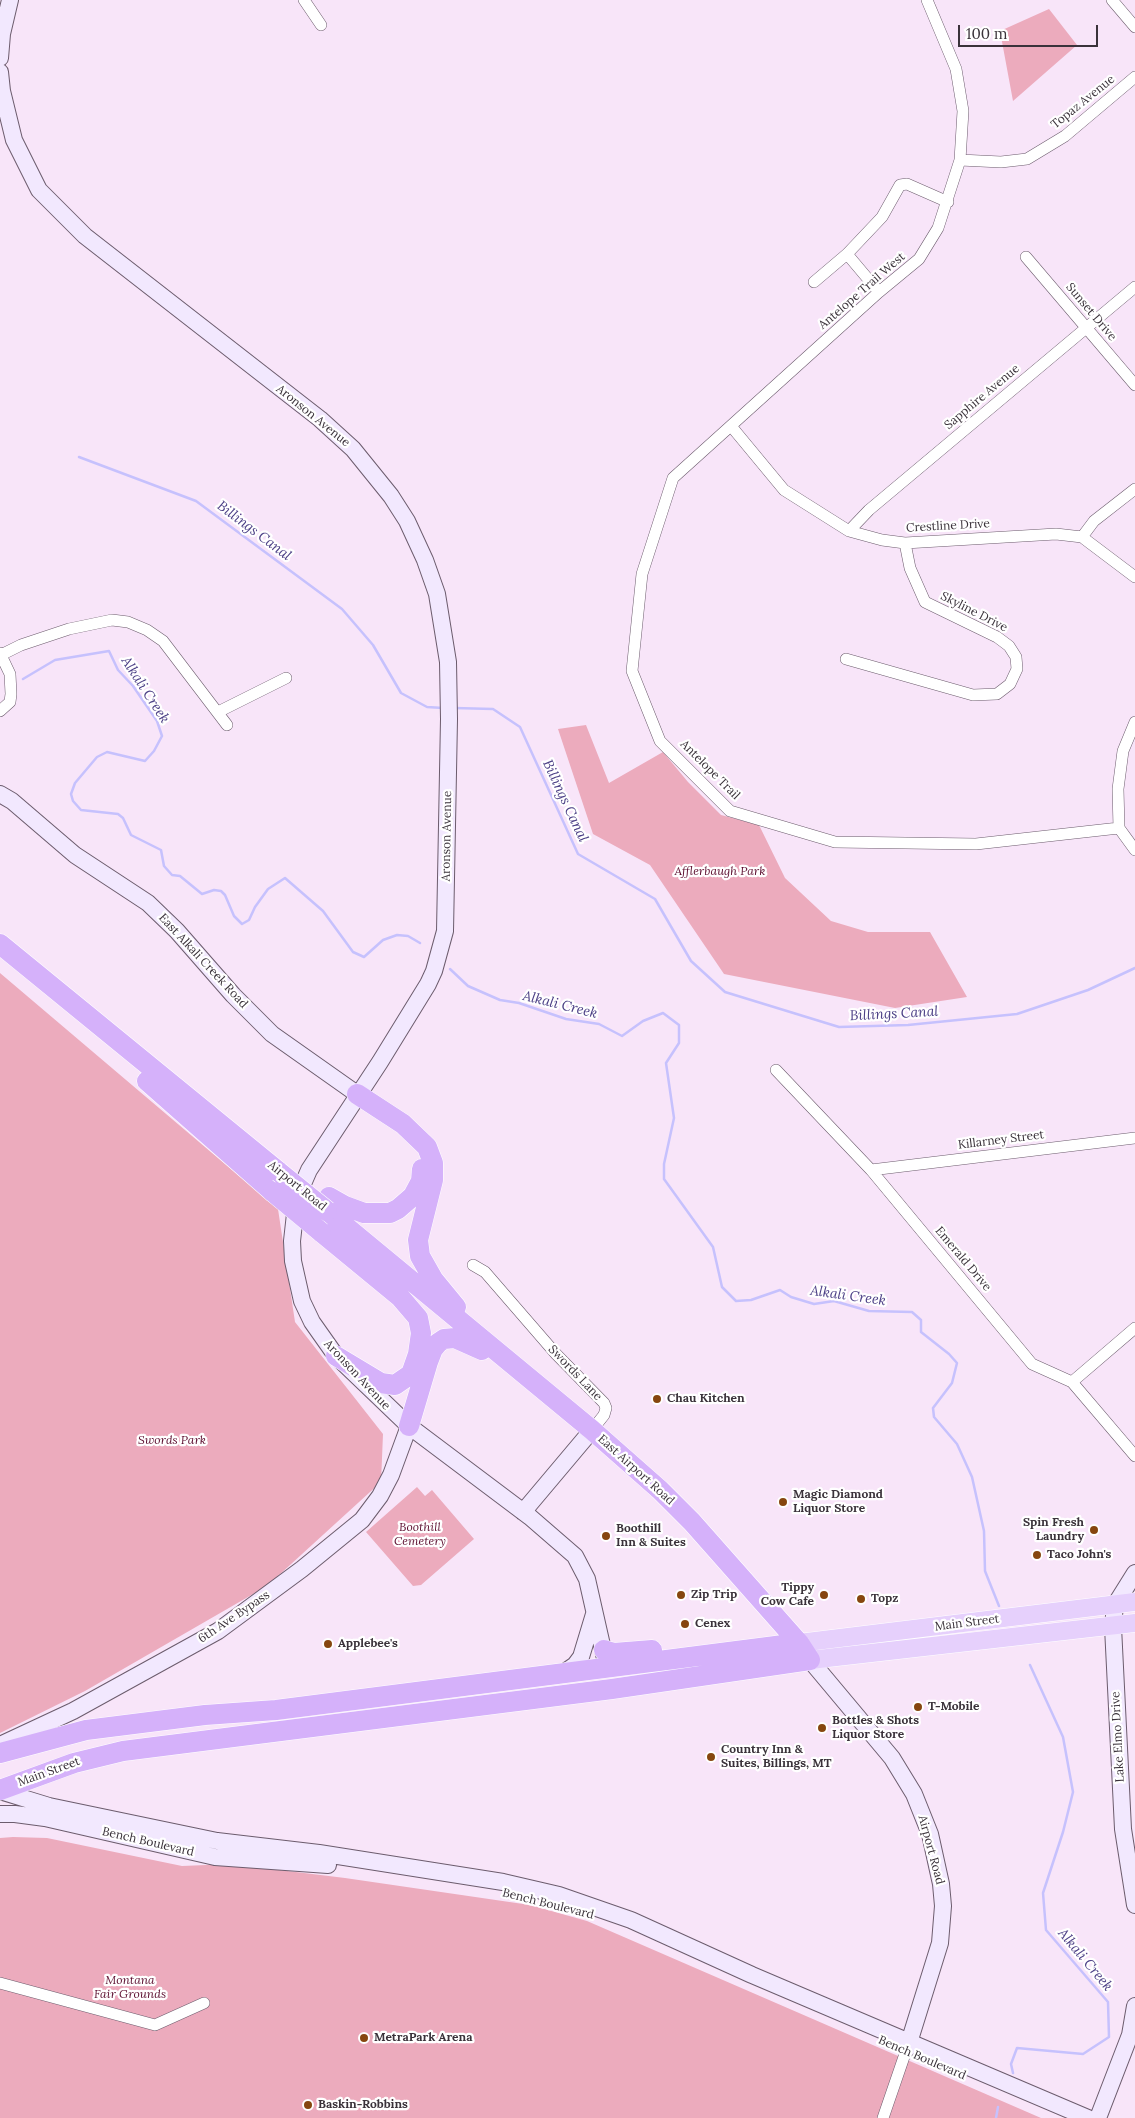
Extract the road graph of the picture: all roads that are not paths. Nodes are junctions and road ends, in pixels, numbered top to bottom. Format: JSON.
{"nodes":[{"id":1,"x":10,"y":0,"type":"edge"},
{"id":2,"x":304,"y":0,"type":"edge"},
{"id":3,"x":927,"y":0,"type":"edge"},
{"id":4,"x":1112,"y":0,"type":"edge"},
{"id":5,"x":321,"y":26,"type":"dead end"},
{"id":6,"x":1135,"y":27,"type":"edge"},
{"id":7,"x":0,"y":58,"type":"edge"},
{"id":8,"x":0,"y":72,"type":"edge"},
{"id":9,"x":1135,"y":77,"type":"edge"},
{"id":10,"x":960,"y":160,"type":"junction"},
{"id":11,"x":948,"y":202,"type":"junction"},
{"id":12,"x":847,"y":254,"type":"junction"},
{"id":13,"x":1026,"y":257,"type":"dead end"},
{"id":14,"x":814,"y":282,"type":"dead end"},
{"id":15,"x":1135,"y":287,"type":"edge"},
{"id":16,"x":879,"y":292,"type":"junction"},
{"id":17,"x":1086,"y":327,"type":"junction"},
{"id":18,"x":1135,"y":386,"type":"edge"},
{"id":19,"x":731,"y":426,"type":"junction"},
{"id":20,"x":1135,"y":490,"type":"edge"},
{"id":21,"x":849,"y":531,"type":"junction"},
{"id":22,"x":1082,"y":537,"type":"junction"},
{"id":23,"x":906,"y":543,"type":"junction"},
{"id":24,"x":1135,"y":577,"type":"edge"},
{"id":25,"x":1,"y":654,"type":"edge"},
{"id":26,"x":846,"y":659,"type":"dead end"},
{"id":27,"x":286,"y":678,"type":"dead end"},
{"id":28,"x":0,"y":711,"type":"edge"},
{"id":29,"x":218,"y":712,"type":"junction"},
{"id":30,"x":1135,"y":722,"type":"edge"},
{"id":31,"x":227,"y":724,"type":"dead end"},
{"id":32,"x":0,"y":794,"type":"edge"},
{"id":33,"x":1118,"y":828,"type":"junction"},
{"id":34,"x":1135,"y":850,"type":"edge"},
{"id":35,"x":0,"y":944,"type":"edge"},
{"id":36,"x":85,"y":1014,"type":"junction"},
{"id":37,"x":776,"y":1070,"type":"dead end"},
{"id":38,"x":358,"y":1094,"type":"junction"},
{"id":39,"x":412,"y":1131,"type":"junction"},
{"id":40,"x":1135,"y":1138,"type":"edge"},
{"id":41,"x":871,"y":1170,"type":"junction"},
{"id":42,"x":328,"y":1204,"type":"junction"},
{"id":43,"x":473,"y":1265,"type":"dead end"},
{"id":44,"x":1135,"y":1328,"type":"edge"},
{"id":45,"x":486,"y":1343,"type":"junction"},
{"id":46,"x":336,"y":1356,"type":"junction"},
{"id":47,"x":515,"y":1367,"type":"junction"},
{"id":48,"x":1072,"y":1382,"type":"junction"},
{"id":49,"x":409,"y":1426,"type":"junction"},
{"id":50,"x":592,"y":1430,"type":"junction"},
{"id":51,"x":399,"y":1449,"type":"junction"},
{"id":52,"x":1135,"y":1456,"type":"edge"},
{"id":53,"x":523,"y":1512,"type":"junction"},
{"id":54,"x":1135,"y":1573,"type":"edge"},
{"id":55,"x":1135,"y":1602,"type":"edge"},
{"id":56,"x":1115,"y":1605,"type":"junction"},
{"id":57,"x":594,"y":1614,"type":"junction"},
{"id":58,"x":1135,"y":1624,"type":"edge"},
{"id":59,"x":1113,"y":1626,"type":"junction"},
{"id":60,"x":804,"y":1652,"type":"junction"},
{"id":61,"x":606,"y":1659,"type":"junction"},
{"id":62,"x":562,"y":1674,"type":"junction"},
{"id":63,"x":612,"y":1689,"type":"junction"},
{"id":64,"x":109,"y":1728,"type":"junction"},
{"id":65,"x":0,"y":1745,"type":"edge"},
{"id":66,"x":0,"y":1753,"type":"edge"},
{"id":67,"x":0,"y":1768,"type":"edge"},
{"id":68,"x":0,"y":1791,"type":"edge"},
{"id":69,"x":0,"y":1814,"type":"edge"},
{"id":70,"x":1135,"y":1905,"type":"edge"},
{"id":71,"x":0,"y":1983,"type":"edge"},
{"id":72,"x":204,"y":2003,"type":"dead end"},
{"id":73,"x":1135,"y":2006,"type":"edge"},
{"id":74,"x":908,"y":2046,"type":"junction"},
{"id":75,"x":1053,"y":2111,"type":"edge"},
{"id":76,"x":883,"y":2118,"type":"edge"},
{"id":77,"x":1088,"y":2118,"type":"edge"},
{"id":78,"x":1098,"y":2118,"type":"edge"}],
"edges":[{"from":1,"to":7,"type":"main road"},
{"from":2,"to":5,"type":"street"},
{"from":3,"to":10,"type":"street","name":"Antelope Trail West"},
{"from":4,"to":6,"type":"street"},
{"from":8,"to":38,"type":"main road","name":"Aronson Avenue"},
{"from":9,"to":10,"type":"street","name":"Topaz Avenue"},
{"from":10,"to":11,"type":"street","name":"Antelope Trail West"},
{"from":11,"to":12,"type":"street"},
{"from":11,"to":16,"type":"street","name":"Antelope Trail West"},
{"from":12,"to":14,"type":"street"},
{"from":12,"to":16,"type":"street"},
{"from":13,"to":17,"type":"street","name":"Sunset Drive"},
{"from":15,"to":17,"type":"street","name":"Sapphire Avenue"},
{"from":16,"to":19,"type":"street","name":"Antelope Trail West"},
{"from":17,"to":18,"type":"street","name":"Sunset Drive"},
{"from":17,"to":21,"type":"street","name":"Sapphire Avenue"},
{"from":19,"to":21,"type":"street","name":"Crestline Drive"},
{"from":19,"to":33,"type":"street","name":"Antelope Trail"},
{"from":20,"to":22,"type":"street"},
{"from":21,"to":23,"type":"street","name":"Crestline Drive"},
{"from":22,"to":23,"type":"street","name":"Crestline Drive"},
{"from":22,"to":24,"type":"street"},
{"from":23,"to":26,"type":"street","name":"Skyline Drive"},
{"from":25,"to":28,"type":"street"},
{"from":25,"to":29,"type":"street"},
{"from":27,"to":29,"type":"street"},
{"from":29,"to":31,"type":"street"},
{"from":30,"to":33,"type":"street"},
{"from":32,"to":38,"type":"main road","name":"East Alkali Creek Road"},
{"from":33,"to":34,"type":"street"},
{"from":35,"to":36,"type":"highway","name":"Airport Road"},
{"from":36,"to":42,"type":"highway","name":"Airport Road","bridge":true},
{"from":36,"to":46,"type":"highway","bridge":true},
{"from":37,"to":41,"type":"street","name":"Emerald Drive"},
{"from":38,"to":39,"type":"highway"},
{"from":38,"to":46,"type":"main road","name":"Aronson Avenue"},
{"from":39,"to":42,"type":"highway"},
{"from":39,"to":45,"type":"highway"},
{"from":40,"to":41,"type":"street","name":"Killarney Street"},
{"from":41,"to":48,"type":"street","name":"Emerald Drive"},
{"from":42,"to":45,"type":"highway","name":"Airport Road"},
{"from":43,"to":50,"type":"street","name":"Swords Lane"},
{"from":44,"to":48,"type":"street"},
{"from":45,"to":47,"type":"highway","name":"Airport Road"},
{"from":46,"to":49,"type":"main road","name":"Aronson Avenue"},
{"from":46,"to":51,"type":"main road"},
{"from":47,"to":49,"type":"highway"},
{"from":47,"to":50,"type":"highway","name":"Airport Road"},
{"from":48,"to":52,"type":"street","name":"Emerald Drive"},
{"from":49,"to":51,"type":"main road","name":"6th Ave Bypass"},
{"from":49,"to":53,"type":"main road","name":"Aronson Avenue"},
{"from":50,"to":53,"type":"main road","name":"Swords Lane"},
{"from":50,"to":60,"type":"highway","name":"East Airport Road"},
{"from":51,"to":65,"type":"main road","name":"6th Ave Bypass"},
{"from":53,"to":57,"type":"main road","name":"Aronson Avenue"},
{"from":54,"to":56,"type":"main road","name":"Lake Elmo Drive"},
{"from":55,"to":56,"type":"main road","name":"Main Street"},
{"from":56,"to":59,"type":"main road","name":"Lake Elmo Drive"},
{"from":56,"to":60,"type":"main road","name":"Main Street"},
{"from":57,"to":61,"type":"main road","name":"Aronson Avenue"},
{"from":57,"to":62,"type":"main road","name":"Aronson Avenue"},
{"from":58,"to":59,"type":"main road","name":"Main Street"},
{"from":59,"to":60,"type":"main road","name":"Main Street"},
{"from":59,"to":70,"type":"main road","name":"Lake Elmo Drive"},
{"from":60,"to":61,"type":"highway"},
{"from":60,"to":63,"type":"highway","name":"Main Street"},
{"from":60,"to":74,"type":"main road","name":"Airport Road"},
{"from":61,"to":62,"type":"highway"},
{"from":61,"to":63,"type":"main road","name":"Aronson Avenue"},
{"from":62,"to":64,"type":"highway"},
{"from":63,"to":68,"type":"highway","name":"Main Street"},
{"from":64,"to":66,"type":"highway"},
{"from":64,"to":67,"type":"highway"},
{"from":68,"to":74,"type":"main road"},
{"from":69,"to":74,"type":"main road","name":"Bench Boulevard"},
{"from":71,"to":72,"type":"street"},
{"from":73,"to":78,"type":"main road"},
{"from":74,"to":75,"type":"main road"},
{"from":74,"to":76,"type":"street","name":"Airport Road"},
{"from":75,"to":77,"type":"main road"}]}
